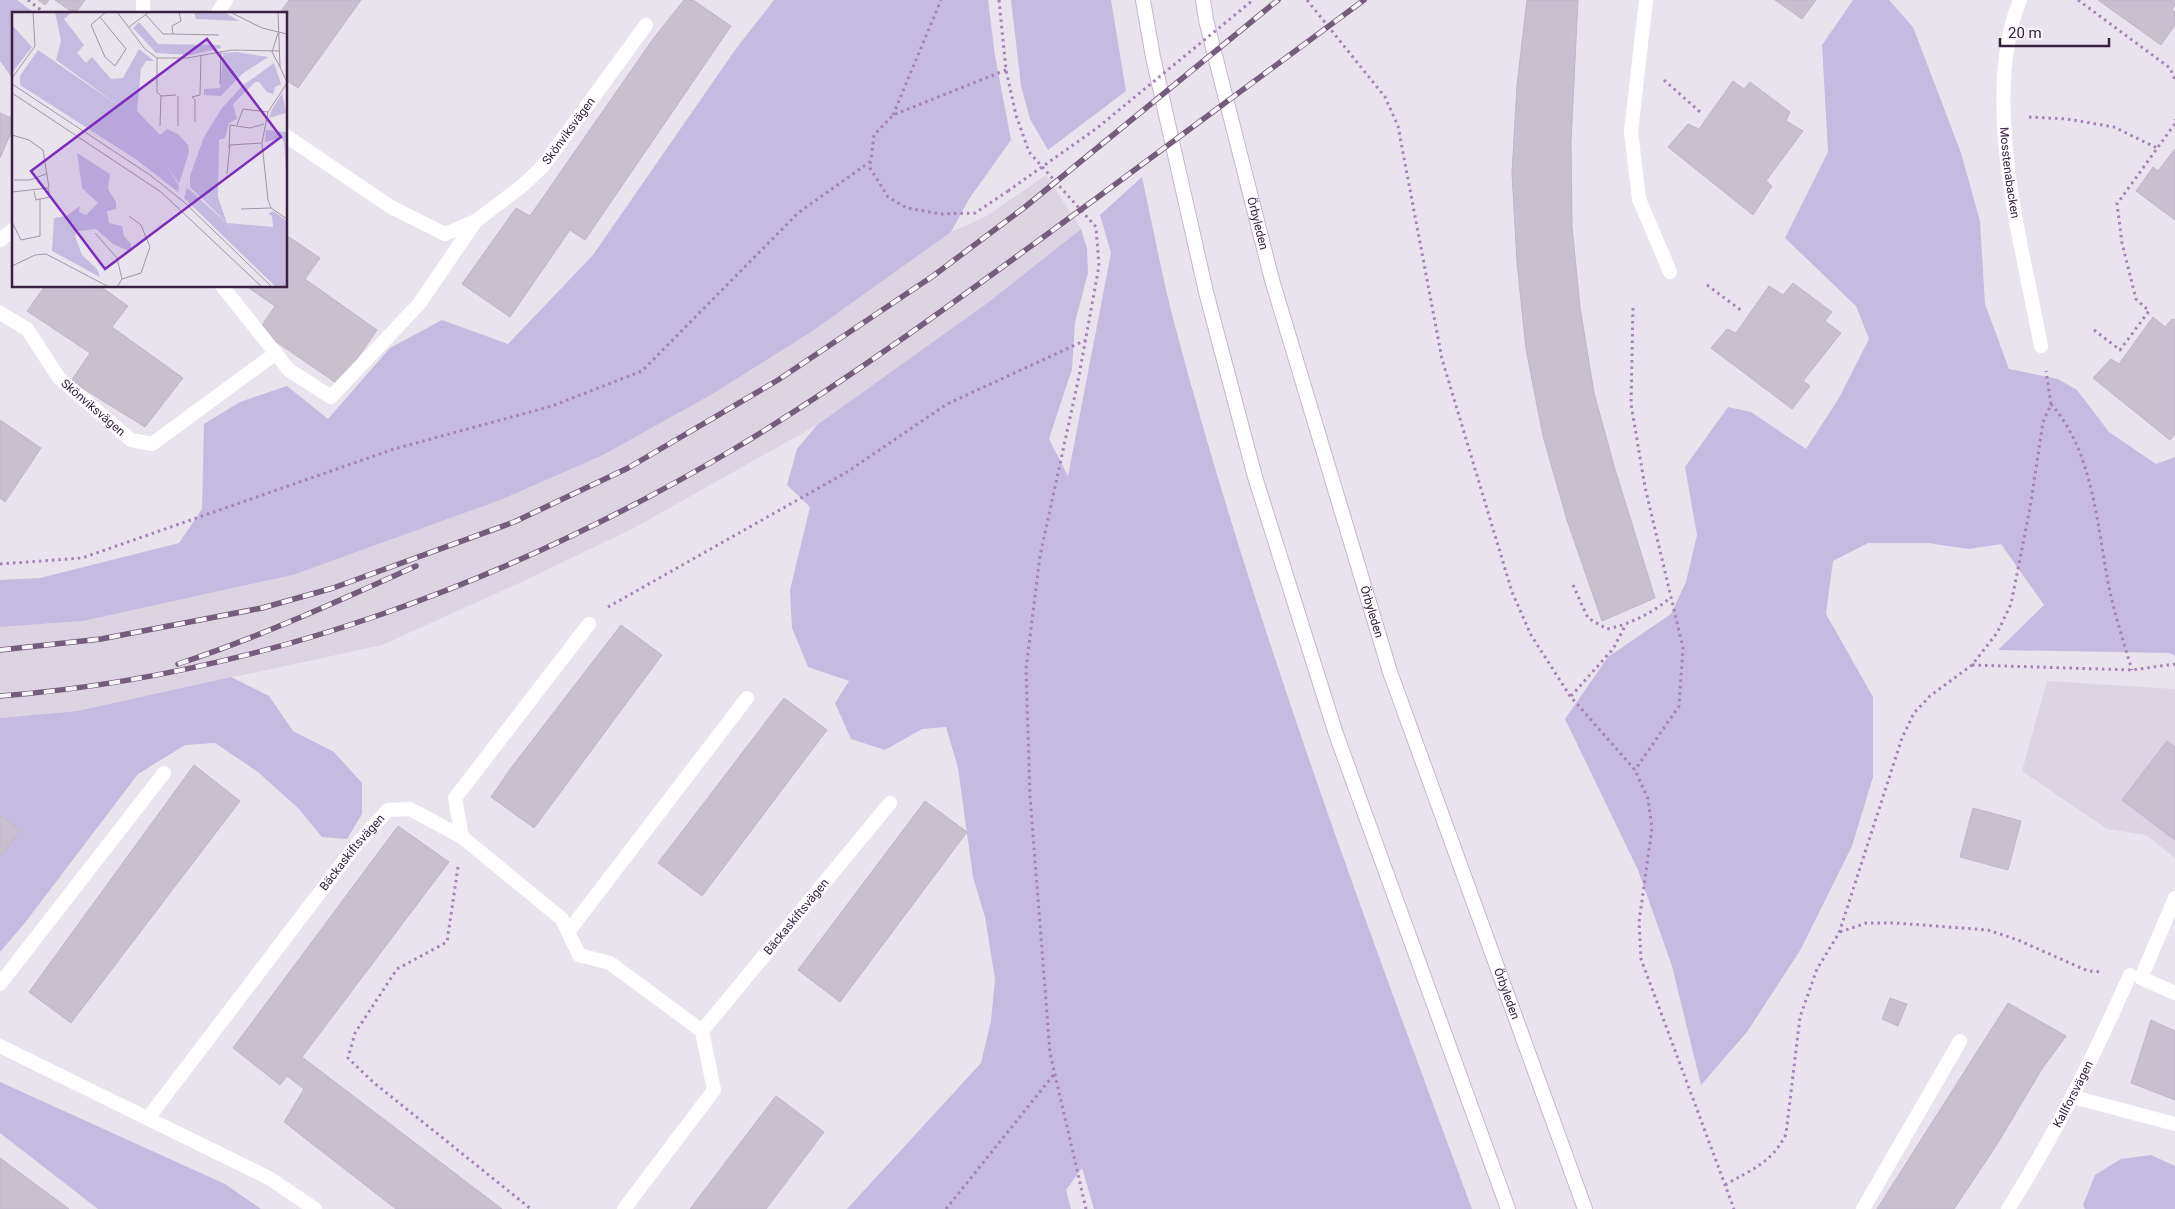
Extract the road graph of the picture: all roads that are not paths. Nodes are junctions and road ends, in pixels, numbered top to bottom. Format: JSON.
{"nodes":[{"id":1,"x":226,"y":0,"type":"edge"},
{"id":2,"x":1144,"y":0,"type":"edge"},
{"id":3,"x":1203,"y":0,"type":"edge"},
{"id":4,"x":1646,"y":0,"type":"edge"},
{"id":5,"x":2020,"y":0,"type":"edge"},
{"id":6,"x":218,"y":12,"type":"edge"},
{"id":7,"x":646,"y":25,"type":"dead end"},
{"id":8,"x":288,"y":137,"type":"edge"},
{"id":9,"x":476,"y":221,"type":"junction"},
{"id":10,"x":12,"y":231,"type":"edge"},
{"id":11,"x":0,"y":240,"type":"edge"},
{"id":12,"x":1670,"y":272,"type":"dead end"},
{"id":13,"x":224,"y":288,"type":"edge"},
{"id":14,"x":0,"y":313,"type":"edge"},
{"id":15,"x":2041,"y":346,"type":"road end"},
{"id":16,"x":276,"y":353,"type":"junction"},
{"id":17,"x":589,"y":624,"type":"road end"},
{"id":18,"x":747,"y":698,"type":"dead end"},
{"id":19,"x":164,"y":773,"type":"dead end"},
{"id":20,"x":890,"y":803,"type":"dead end"},
{"id":21,"x":462,"y":837,"type":"junction"},
{"id":22,"x":2175,"y":898,"type":"edge"},
{"id":23,"x":568,"y":932,"type":"junction"},
{"id":24,"x":2130,"y":974,"type":"road end"},
{"id":25,"x":0,"y":984,"type":"edge"},
{"id":26,"x":2175,"y":993,"type":"edge"},
{"id":27,"x":702,"y":1031,"type":"junction"},
{"id":28,"x":1960,"y":1041,"type":"dead end"},
{"id":29,"x":0,"y":1046,"type":"edge"},
{"id":30,"x":2073,"y":1097,"type":"junction"},
{"id":31,"x":148,"y":1118,"type":"junction"},
{"id":32,"x":2175,"y":1124,"type":"edge"},
{"id":33,"x":315,"y":1209,"type":"edge"},
{"id":34,"x":624,"y":1209,"type":"edge"},
{"id":35,"x":1508,"y":1209,"type":"edge"},
{"id":36,"x":1585,"y":1209,"type":"edge"},
{"id":37,"x":1863,"y":1209,"type":"edge"},
{"id":38,"x":2008,"y":1209,"type":"edge"}],
"edges":[{"from":1,"to":6,"type":"street"},
{"from":2,"to":35,"type":"street"},
{"from":3,"to":36,"type":"street","name":"Örbyleden"},
{"from":4,"to":12,"type":"street"},
{"from":5,"to":15,"type":"street","name":"Mosstenabacken"},
{"from":7,"to":9,"type":"street","name":"Skönviksvägen"},
{"from":8,"to":9,"type":"street","name":"Skönviksvägen"},
{"from":9,"to":16,"type":"street","name":"Skönviksvägen"},
{"from":10,"to":11,"type":"street"},
{"from":13,"to":16,"type":"street","name":"Skönviksvägen"},
{"from":14,"to":16,"type":"street","name":"Skönviksvägen"},
{"from":17,"to":21,"type":"street"},
{"from":18,"to":23,"type":"street"},
{"from":19,"to":25,"type":"street"},
{"from":20,"to":27,"type":"street","name":"Bäckaskiftsvägen"},
{"from":21,"to":23,"type":"street","name":"Bäckaskiftsvägen"},
{"from":21,"to":31,"type":"street","name":"Bäckaskiftsvägen"},
{"from":22,"to":26,"type":"street"},
{"from":23,"to":27,"type":"street","name":"Bäckaskiftsvägen"},
{"from":24,"to":30,"type":"street","name":"Kallforsvägen"},
{"from":27,"to":34,"type":"street"},
{"from":28,"to":37,"type":"street"},
{"from":29,"to":31,"type":"street"},
{"from":30,"to":32,"type":"street"},
{"from":30,"to":38,"type":"street","name":"Kallforsvägen"},
{"from":31,"to":33,"type":"street"}]}
